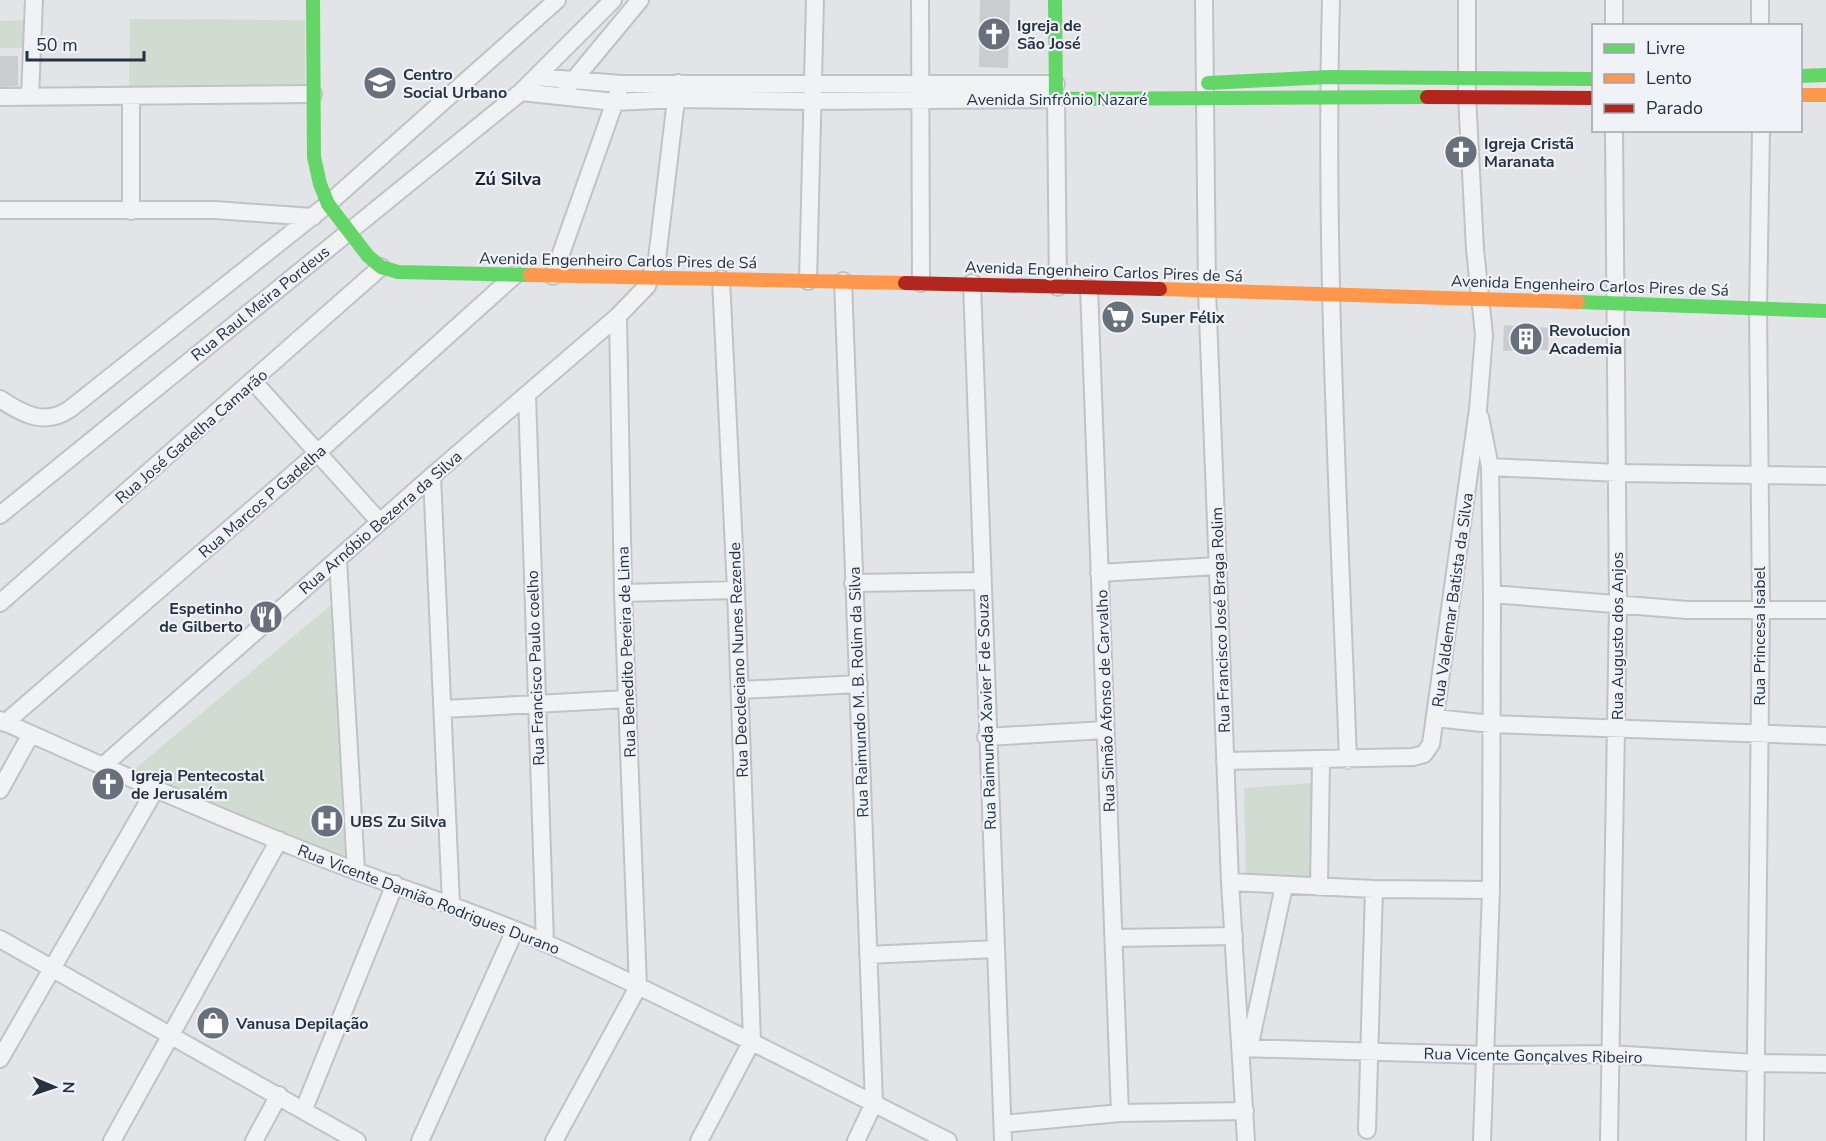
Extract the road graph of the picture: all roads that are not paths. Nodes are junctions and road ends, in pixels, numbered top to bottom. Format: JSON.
{"nodes":[{"id":1,"x":34,"y":0,"type":"edge"},
{"id":2,"x":313,"y":0,"type":"edge"},
{"id":3,"x":557,"y":0,"type":"edge"},
{"id":4,"x":613,"y":0,"type":"edge"},
{"id":5,"x":640,"y":0,"type":"edge"},
{"id":6,"x":815,"y":0,"type":"edge"},
{"id":7,"x":920,"y":0,"type":"edge"},
{"id":8,"x":1055,"y":0,"type":"edge"},
{"id":9,"x":1204,"y":0,"type":"edge"},
{"id":10,"x":1331,"y":0,"type":"edge"},
{"id":11,"x":1467,"y":0,"type":"edge"},
{"id":12,"x":1614,"y":0,"type":"edge"},
{"id":13,"x":1760,"y":0,"type":"edge"},
{"id":14,"x":1614,"y":24,"type":"edge"},
{"id":15,"x":1761,"y":24,"type":"edge"},
{"id":16,"x":1826,"y":75,"type":"edge"},
{"id":17,"x":1802,"y":76,"type":"edge"},
{"id":18,"x":536,"y":77,"type":"junction"},
{"id":19,"x":1329,"y":77,"type":"junction"},
{"id":20,"x":1467,"y":77,"type":"junction"},
{"id":21,"x":1592,"y":79,"type":"edge"},
{"id":22,"x":570,"y":81,"type":"junction"},
{"id":23,"x":811,"y":83,"type":"junction"},
{"id":24,"x":621,"y":84,"type":"junction"},
{"id":25,"x":1200,"y":88,"type":"junction"},
{"id":26,"x":1060,"y":89,"type":"junction"},
{"id":27,"x":677,"y":91,"type":"junction"},
{"id":28,"x":520,"y":92,"type":"junction"},
{"id":29,"x":921,"y":92,"type":"junction"},
{"id":30,"x":313,"y":94,"type":"junction"},
{"id":31,"x":1802,"y":95,"type":"edge"},
{"id":32,"x":1826,"y":95,"type":"edge"},
{"id":33,"x":30,"y":96,"type":"junction"},
{"id":34,"x":1328,"y":96,"type":"junction"},
{"id":35,"x":1467,"y":96,"type":"junction"},
{"id":36,"x":0,"y":97,"type":"edge"},
{"id":37,"x":562,"y":97,"type":"junction"},
{"id":38,"x":130,"y":98,"type":"junction"},
{"id":39,"x":1592,"y":98,"type":"edge"},
{"id":40,"x":811,"y":101,"type":"junction"},
{"id":41,"x":615,"y":102,"type":"junction"},
{"id":42,"x":1614,"y":132,"type":"edge"},
{"id":43,"x":1761,"y":132,"type":"edge"},
{"id":44,"x":328,"y":204,"type":"junction"},
{"id":45,"x":0,"y":210,"type":"edge"},
{"id":46,"x":131,"y":211,"type":"junction"},
{"id":47,"x":313,"y":217,"type":"junction"},
{"id":48,"x":348,"y":230,"type":"junction"},
{"id":49,"x":381,"y":267,"type":"junction"},
{"id":50,"x":515,"y":275,"type":"junction"},
{"id":51,"x":553,"y":276,"type":"junction"},
{"id":52,"x":652,"y":276,"type":"junction"},
{"id":53,"x":721,"y":279,"type":"junction"},
{"id":54,"x":808,"y":281,"type":"junction"},
{"id":55,"x":843,"y":281,"type":"junction"},
{"id":56,"x":921,"y":283,"type":"junction"},
{"id":57,"x":972,"y":283,"type":"junction"},
{"id":58,"x":1059,"y":287,"type":"junction"},
{"id":59,"x":1089,"y":288,"type":"junction"},
{"id":60,"x":1207,"y":290,"type":"junction"},
{"id":61,"x":1330,"y":292,"type":"junction"},
{"id":62,"x":1481,"y":297,"type":"junction"},
{"id":63,"x":1616,"y":305,"type":"junction"},
{"id":64,"x":1758,"y":309,"type":"junction"},
{"id":65,"x":1826,"y":311,"type":"edge"},
{"id":66,"x":618,"y":316,"type":"junction"},
{"id":67,"x":253,"y":381,"type":"junction"},
{"id":68,"x":527,"y":394,"type":"junction"},
{"id":69,"x":0,"y":399,"type":"edge"},
{"id":70,"x":1478,"y":409,"type":"junction"},
{"id":71,"x":316,"y":454,"type":"junction"},
{"id":72,"x":1490,"y":468,"type":"junction"},
{"id":73,"x":1618,"y":473,"type":"junction"},
{"id":74,"x":1758,"y":475,"type":"junction"},
{"id":75,"x":432,"y":476,"type":"junction"},
{"id":76,"x":1826,"y":476,"type":"edge"},
{"id":77,"x":0,"y":515,"type":"edge"},
{"id":78,"x":379,"y":521,"type":"junction"},
{"id":79,"x":338,"y":560,"type":"junction"},
{"id":80,"x":1217,"y":566,"type":"junction"},
{"id":81,"x":1100,"y":573,"type":"junction"},
{"id":82,"x":981,"y":581,"type":"junction"},
{"id":83,"x":854,"y":584,"type":"junction"},
{"id":84,"x":736,"y":590,"type":"junction"},
{"id":85,"x":623,"y":593,"type":"junction"},
{"id":86,"x":1492,"y":594,"type":"junction"},
{"id":87,"x":0,"y":603,"type":"edge"},
{"id":88,"x":1618,"y":606,"type":"junction"},
{"id":89,"x":1761,"y":609,"type":"junction"},
{"id":90,"x":1826,"y":610,"type":"edge"},
{"id":91,"x":859,"y":684,"type":"junction"},
{"id":92,"x":740,"y":690,"type":"junction"},
{"id":93,"x":627,"y":699,"type":"junction"},
{"id":94,"x":536,"y":704,"type":"junction"},
{"id":95,"x":444,"y":709,"type":"junction"},
{"id":96,"x":1435,"y":718,"type":"junction"},
{"id":97,"x":3,"y":722,"type":"edge"},
{"id":98,"x":1491,"y":724,"type":"junction"},
{"id":99,"x":1616,"y":729,"type":"junction"},
{"id":100,"x":1105,"y":730,"type":"junction"},
{"id":101,"x":1758,"y":732,"type":"junction"},
{"id":102,"x":31,"y":734,"type":"junction"},
{"id":103,"x":1826,"y":736,"type":"edge"},
{"id":104,"x":986,"y":737,"type":"junction"},
{"id":105,"x":1348,"y":760,"type":"junction"},
{"id":106,"x":1225,"y":761,"type":"junction"},
{"id":107,"x":1321,"y":761,"type":"junction"},
{"id":108,"x":104,"y":765,"type":"junction"},
{"id":109,"x":0,"y":790,"type":"edge"},
{"id":110,"x":155,"y":790,"type":"junction"},
{"id":111,"x":279,"y":840,"type":"junction"},
{"id":112,"x":356,"y":871,"type":"junction"},
{"id":113,"x":1230,"y":882,"type":"junction"},
{"id":114,"x":395,"y":884,"type":"junction"},
{"id":115,"x":1284,"y":886,"type":"junction"},
{"id":116,"x":1319,"y":887,"type":"junction"},
{"id":117,"x":1374,"y":889,"type":"junction"},
{"id":118,"x":1491,"y":890,"type":"junction"},
{"id":119,"x":451,"y":904,"type":"junction"},
{"id":120,"x":515,"y":930,"type":"junction"},
{"id":121,"x":1234,"y":936,"type":"junction"},
{"id":122,"x":1115,"y":938,"type":"junction"},
{"id":123,"x":0,"y":939,"type":"edge"},
{"id":124,"x":545,"y":943,"type":"junction"},
{"id":125,"x":995,"y":949,"type":"junction"},
{"id":126,"x":868,"y":955,"type":"junction"},
{"id":127,"x":52,"y":968,"type":"junction"},
{"id":128,"x":638,"y":987,"type":"junction"},
{"id":129,"x":172,"y":1034,"type":"junction"},
{"id":130,"x":752,"y":1041,"type":"junction"},
{"id":131,"x":1245,"y":1048,"type":"junction"},
{"id":132,"x":1372,"y":1050,"type":"junction"},
{"id":133,"x":1610,"y":1054,"type":"junction"},
{"id":134,"x":1485,"y":1056,"type":"junction"},
{"id":135,"x":0,"y":1059,"type":"edge"},
{"id":136,"x":1755,"y":1063,"type":"junction"},
{"id":137,"x":1826,"y":1064,"type":"edge"},
{"id":138,"x":279,"y":1095,"type":"junction"},
{"id":139,"x":873,"y":1103,"type":"junction"},
{"id":140,"x":304,"y":1109,"type":"junction"},
{"id":141,"x":1245,"y":1110,"type":"junction"},
{"id":142,"x":1120,"y":1113,"type":"junction"},
{"id":143,"x":1367,"y":1130,"type":"dead end"},
{"id":144,"x":1003,"y":1133,"type":"edge"},
{"id":145,"x":112,"y":1141,"type":"edge"},
{"id":146,"x":254,"y":1141,"type":"edge"},
{"id":147,"x":357,"y":1141,"type":"edge"},
{"id":148,"x":420,"y":1141,"type":"edge"},
{"id":149,"x":554,"y":1141,"type":"edge"},
{"id":150,"x":699,"y":1141,"type":"edge"},
{"id":151,"x":856,"y":1141,"type":"edge"},
{"id":152,"x":948,"y":1141,"type":"edge"},
{"id":153,"x":1246,"y":1141,"type":"edge"},
{"id":154,"x":1482,"y":1141,"type":"edge"},
{"id":155,"x":1609,"y":1141,"type":"edge"},
{"id":156,"x":1755,"y":1141,"type":"edge"}],
"edges":[{"from":1,"to":33,"type":"street"},
{"from":2,"to":30,"type":"street"},
{"from":3,"to":44,"type":"street"},
{"from":4,"to":18,"type":"street","name":"Rua Raul Meira Pordeus"},
{"from":5,"to":22,"type":"street"},
{"from":6,"to":23,"type":"street"},
{"from":7,"to":29,"type":"street"},
{"from":8,"to":26,"type":"street"},
{"from":9,"to":25,"type":"street","name":"Rua Francisco José Braga Rolim"},
{"from":10,"to":19,"type":"street"},
{"from":11,"to":20,"type":"street","name":"Rua Valdemar Batista da Silva"},
{"from":12,"to":14,"type":"street"},
{"from":13,"to":15,"type":"street"},
{"from":16,"to":17,"type":"street"},
{"from":18,"to":22,"type":"street","name":"Avenida Sinfrônio Nazaré"},
{"from":18,"to":28,"type":"street","name":"Rua Raul Meira Pordeus"},
{"from":19,"to":20,"type":"street","name":"Avenida Sinfrônio Nazaré"},
{"from":19,"to":25,"type":"street","name":"Avenida Sinfrônio Nazaré"},
{"from":19,"to":34,"type":"street"},
{"from":20,"to":21,"type":"street","name":"Avenida Sinfrônio Nazaré"},
{"from":20,"to":35,"type":"street","name":"Rua Valdemar Batista da Silva"},
{"from":22,"to":24,"type":"street","name":"Avenida Sinfrônio Nazaré"},
{"from":22,"to":37,"type":"street"},
{"from":23,"to":27,"type":"street","name":"Avenida Sinfrônio Nazaré"},
{"from":23,"to":29,"type":"street","name":"Avenida Sinfrônio Nazaré"},
{"from":23,"to":40,"type":"street"},
{"from":24,"to":27,"type":"street","name":"Avenida Sinfrônio Nazaré"},
{"from":24,"to":41,"type":"street"},
{"from":25,"to":26,"type":"street","name":"Avenida Sinfrônio Nazaré"},
{"from":25,"to":34,"type":"street","name":"Avenida Sinfrônio Nazaré"},
{"from":25,"to":60,"type":"street","name":"Rua Francisco José Braga Rolim"},
{"from":26,"to":29,"type":"street","name":"Avenida Sinfrônio Nazaré"},
{"from":26,"to":58,"type":"street"},
{"from":27,"to":40,"type":"street","name":"Avenida Sinfrônio Nazaré"},
{"from":27,"to":41,"type":"street","name":"Avenida Sinfrônio Nazaré"},
{"from":27,"to":52,"type":"street"},
{"from":28,"to":37,"type":"street","name":"Avenida Sinfrônio Nazaré"},
{"from":28,"to":48,"type":"street","name":"Rua Raul Meira Pordeus"},
{"from":29,"to":40,"type":"street","name":"Avenida Sinfrônio Nazaré"},
{"from":29,"to":56,"type":"street"},
{"from":30,"to":38,"type":"street"},
{"from":30,"to":44,"type":"street"},
{"from":31,"to":32,"type":"street"},
{"from":33,"to":36,"type":"street"},
{"from":33,"to":38,"type":"street"},
{"from":34,"to":35,"type":"street","name":"Avenida Sinfrônio Nazaré"},
{"from":34,"to":61,"type":"street"},
{"from":35,"to":39,"type":"street","name":"Avenida Sinfrônio Nazaré"},
{"from":35,"to":62,"type":"street","name":"Rua Valdemar Batista da Silva"},
{"from":37,"to":41,"type":"street","name":"Avenida Sinfrônio Nazaré"},
{"from":38,"to":46,"type":"street"},
{"from":40,"to":54,"type":"street"},
{"from":41,"to":51,"type":"street"},
{"from":42,"to":63,"type":"street","name":"Rua Augusto dos Anjos"},
{"from":43,"to":64,"type":"street","name":"Rua Princesa Isabel"},
{"from":44,"to":47,"type":"street"},
{"from":44,"to":48,"type":"street"},
{"from":45,"to":46,"type":"street"},
{"from":46,"to":47,"type":"street"},
{"from":47,"to":69,"type":"street"},
{"from":48,"to":49,"type":"street"},
{"from":48,"to":77,"type":"street","name":"Rua Raul Meira Pordeus"},
{"from":49,"to":50,"type":"street","name":"Avenida Engenheiro Carlos Pires de Sá"},
{"from":49,"to":67,"type":"street","name":"Rua José Gadelha Camarão"},
{"from":50,"to":51,"type":"street","name":"Avenida Engenheiro Carlos Pires de Sá"},
{"from":50,"to":71,"type":"street","name":"Rua Marcos P Gadelha"},
{"from":51,"to":52,"type":"street","name":"Avenida Engenheiro Carlos Pires de Sá"},
{"from":52,"to":53,"type":"street","name":"Avenida Engenheiro Carlos Pires de Sá"},
{"from":52,"to":66,"type":"street","name":"Rua Arnóbio Bezerra da Silva"},
{"from":53,"to":54,"type":"street","name":"Avenida Engenheiro Carlos Pires de Sá"},
{"from":53,"to":84,"type":"street","name":"Rua Deocleciano Nunes Rezende"},
{"from":54,"to":55,"type":"street","name":"Avenida Engenheiro Carlos Pires de Sá"},
{"from":55,"to":56,"type":"street","name":"Avenida Engenheiro Carlos Pires de Sá"},
{"from":55,"to":83,"type":"street","name":"Rua Raimundo M. B. Rolim da Silva"},
{"from":56,"to":57,"type":"street","name":"Avenida Engenheiro Carlos Pires de Sá"},
{"from":57,"to":58,"type":"street","name":"Avenida Engenheiro Carlos Pires de Sá"},
{"from":57,"to":82,"type":"street","name":"Rua Raimunda Xavier F de Souza"},
{"from":58,"to":59,"type":"street","name":"Avenida Engenheiro Carlos Pires de Sá"},
{"from":59,"to":60,"type":"street","name":"Avenida Engenheiro Carlos Pires de Sá"},
{"from":59,"to":81,"type":"street","name":"Rua Simão Afonso de Carvalho"},
{"from":60,"to":61,"type":"street","name":"Avenida Engenheiro Carlos Pires de Sá"},
{"from":60,"to":80,"type":"street","name":"Rua Francisco José Braga Rolim"},
{"from":61,"to":62,"type":"street","name":"Avenida Engenheiro Carlos Pires de Sá"},
{"from":61,"to":105,"type":"street"},
{"from":62,"to":63,"type":"street","name":"Avenida Engenheiro Carlos Pires de Sá"},
{"from":62,"to":70,"type":"street","name":"Rua Valdemar Batista da Silva"},
{"from":63,"to":64,"type":"street","name":"Avenida Engenheiro Carlos Pires de Sá"},
{"from":63,"to":73,"type":"street","name":"Rua Augusto dos Anjos"},
{"from":64,"to":65,"type":"street","name":"Avenida Engenheiro Carlos Pires de Sá"},
{"from":64,"to":74,"type":"street","name":"Rua Princesa Isabel"},
{"from":66,"to":68,"type":"street","name":"Rua Arnóbio Bezerra da Silva"},
{"from":66,"to":85,"type":"street","name":"Rua Benedito Pereira de Lima"},
{"from":67,"to":71,"type":"street"},
{"from":67,"to":87,"type":"street","name":"Rua José Gadelha Camarão"},
{"from":68,"to":75,"type":"street","name":"Rua Arnóbio Bezerra da Silva"},
{"from":68,"to":94,"type":"street","name":"Rua Francisco Paulo coelho"},
{"from":70,"to":72,"type":"street"},
{"from":70,"to":96,"type":"street","name":"Rua Valdemar Batista da Silva"},
{"from":71,"to":78,"type":"street"},
{"from":71,"to":97,"type":"street","name":"Rua Marcos P Gadelha"},
{"from":72,"to":73,"type":"street"},
{"from":72,"to":86,"type":"street"},
{"from":73,"to":74,"type":"street"},
{"from":73,"to":88,"type":"street","name":"Rua Augusto dos Anjos"},
{"from":74,"to":76,"type":"street"},
{"from":74,"to":89,"type":"street","name":"Rua Princesa Isabel"},
{"from":75,"to":78,"type":"street","name":"Rua Arnóbio Bezerra da Silva"},
{"from":75,"to":95,"type":"street"},
{"from":78,"to":79,"type":"street","name":"Rua Arnóbio Bezerra da Silva"},
{"from":79,"to":108,"type":"street","name":"Rua Arnóbio Bezerra da Silva"},
{"from":79,"to":112,"type":"street"},
{"from":80,"to":81,"type":"street"},
{"from":80,"to":106,"type":"street","name":"Rua Francisco José Braga Rolim"},
{"from":81,"to":100,"type":"street","name":"Rua Simão Afonso de Carvalho"},
{"from":82,"to":83,"type":"street"},
{"from":82,"to":104,"type":"street","name":"Rua Raimunda Xavier F de Souza"},
{"from":83,"to":91,"type":"street","name":"Rua Raimundo M. B. Rolim da Silva"},
{"from":84,"to":85,"type":"street"},
{"from":84,"to":92,"type":"street","name":"Rua Deocleciano Nunes Rezende"},
{"from":85,"to":93,"type":"street","name":"Rua Benedito Pereira de Lima"},
{"from":86,"to":88,"type":"street"},
{"from":86,"to":98,"type":"street"},
{"from":88,"to":89,"type":"street"},
{"from":88,"to":99,"type":"street","name":"Rua Augusto dos Anjos"},
{"from":89,"to":90,"type":"street"},
{"from":89,"to":101,"type":"street","name":"Rua Princesa Isabel"},
{"from":91,"to":92,"type":"street"},
{"from":91,"to":126,"type":"street","name":"Rua Raimundo M. B. Rolim da Silva"},
{"from":92,"to":130,"type":"street","name":"Rua Deocleciano Nunes Rezende"},
{"from":93,"to":94,"type":"street"},
{"from":93,"to":128,"type":"street","name":"Rua Benedito Pereira de Lima"},
{"from":94,"to":95,"type":"street"},
{"from":94,"to":124,"type":"street","name":"Rua Francisco Paulo coelho"},
{"from":95,"to":119,"type":"street"},
{"from":96,"to":98,"type":"street","name":"Rua Valdemar Batista da Silva"},
{"from":96,"to":105,"type":"street"},
{"from":97,"to":102,"type":"street","name":"Rua Vicente Damião Rodrigues Durano"},
{"from":98,"to":99,"type":"street","name":"Rua Valdemar Batista da Silva"},
{"from":98,"to":118,"type":"street"},
{"from":99,"to":101,"type":"street","name":"Rua Valdemar Batista da Silva"},
{"from":99,"to":133,"type":"street","name":"Rua Augusto dos Anjos"},
{"from":100,"to":104,"type":"street"},
{"from":100,"to":122,"type":"street","name":"Rua Simão Afonso de Carvalho"},
{"from":101,"to":103,"type":"street","name":"Rua Valdemar Batista da Silva"},
{"from":101,"to":136,"type":"street","name":"Rua Princesa Isabel"},
{"from":102,"to":108,"type":"street","name":"Rua Vicente Damião Rodrigues Durano"},
{"from":102,"to":109,"type":"street"},
{"from":104,"to":125,"type":"street","name":"Rua Raimunda Xavier F de Souza"},
{"from":105,"to":107,"type":"street"},
{"from":106,"to":107,"type":"street"},
{"from":106,"to":113,"type":"street","name":"Rua Francisco José Braga Rolim"},
{"from":107,"to":116,"type":"street"},
{"from":108,"to":110,"type":"street","name":"Rua Vicente Damião Rodrigues Durano"},
{"from":110,"to":111,"type":"street","name":"Rua Vicente Damião Rodrigues Durano"},
{"from":110,"to":127,"type":"street"},
{"from":111,"to":112,"type":"street","name":"Rua Vicente Damião Rodrigues Durano"},
{"from":111,"to":129,"type":"street"},
{"from":112,"to":114,"type":"street","name":"Rua Vicente Damião Rodrigues Durano"},
{"from":113,"to":115,"type":"street"},
{"from":113,"to":121,"type":"street","name":"Rua Francisco José Braga Rolim"},
{"from":114,"to":119,"type":"street","name":"Rua Vicente Damião Rodrigues Durano"},
{"from":114,"to":140,"type":"street"},
{"from":115,"to":116,"type":"street"},
{"from":115,"to":131,"type":"street"},
{"from":116,"to":117,"type":"street"},
{"from":117,"to":118,"type":"street"},
{"from":117,"to":132,"type":"street"},
{"from":118,"to":134,"type":"street"},
{"from":119,"to":120,"type":"street","name":"Rua Vicente Damião Rodrigues Durano"},
{"from":120,"to":124,"type":"street","name":"Rua Vicente Damião Rodrigues Durano"},
{"from":120,"to":148,"type":"street"},
{"from":121,"to":122,"type":"street"},
{"from":121,"to":131,"type":"street","name":"Rua Francisco José Braga Rolim"},
{"from":122,"to":142,"type":"street","name":"Rua Simão Afonso de Carvalho"},
{"from":123,"to":127,"type":"street"},
{"from":124,"to":128,"type":"street","name":"Rua Vicente Damião Rodrigues Durano"},
{"from":125,"to":126,"type":"street"},
{"from":125,"to":144,"type":"street","name":"Rua Raimunda Xavier F de Souza"},
{"from":126,"to":139,"type":"street","name":"Rua Raimundo M. B. Rolim da Silva"},
{"from":127,"to":129,"type":"street"},
{"from":127,"to":135,"type":"street"},
{"from":128,"to":130,"type":"street","name":"Rua Vicente Damião Rodrigues Durano"},
{"from":128,"to":149,"type":"street"},
{"from":129,"to":138,"type":"street"},
{"from":129,"to":145,"type":"street"},
{"from":130,"to":139,"type":"street","name":"Rua Vicente Damião Rodrigues Durano"},
{"from":130,"to":150,"type":"street"},
{"from":131,"to":132,"type":"street","name":"Rua Vicente Gonçalves Ribeiro"},
{"from":131,"to":141,"type":"street","name":"Rua Francisco José Braga Rolim"},
{"from":132,"to":134,"type":"street","name":"Rua Vicente Gonçalves Ribeiro"},
{"from":132,"to":143,"type":"street"},
{"from":133,"to":134,"type":"street","name":"Rua Vicente Gonçalves Ribeiro"},
{"from":133,"to":136,"type":"street","name":"Rua Vicente Gonçalves Ribeiro"},
{"from":133,"to":155,"type":"street","name":"Rua Augusto dos Anjos"},
{"from":134,"to":154,"type":"street"},
{"from":136,"to":137,"type":"street","name":"Rua Vicente Gonçalves Ribeiro"},
{"from":136,"to":156,"type":"street","name":"Rua Princesa Isabel"},
{"from":138,"to":140,"type":"street"},
{"from":138,"to":146,"type":"street"},
{"from":139,"to":151,"type":"street"},
{"from":139,"to":152,"type":"street","name":"Rua Vicente Damião Rodrigues Durano"},
{"from":140,"to":147,"type":"street"},
{"from":141,"to":142,"type":"street"},
{"from":141,"to":153,"type":"street","name":"Rua Francisco José Braga Rolim"},
{"from":142,"to":144,"type":"street"}]}
